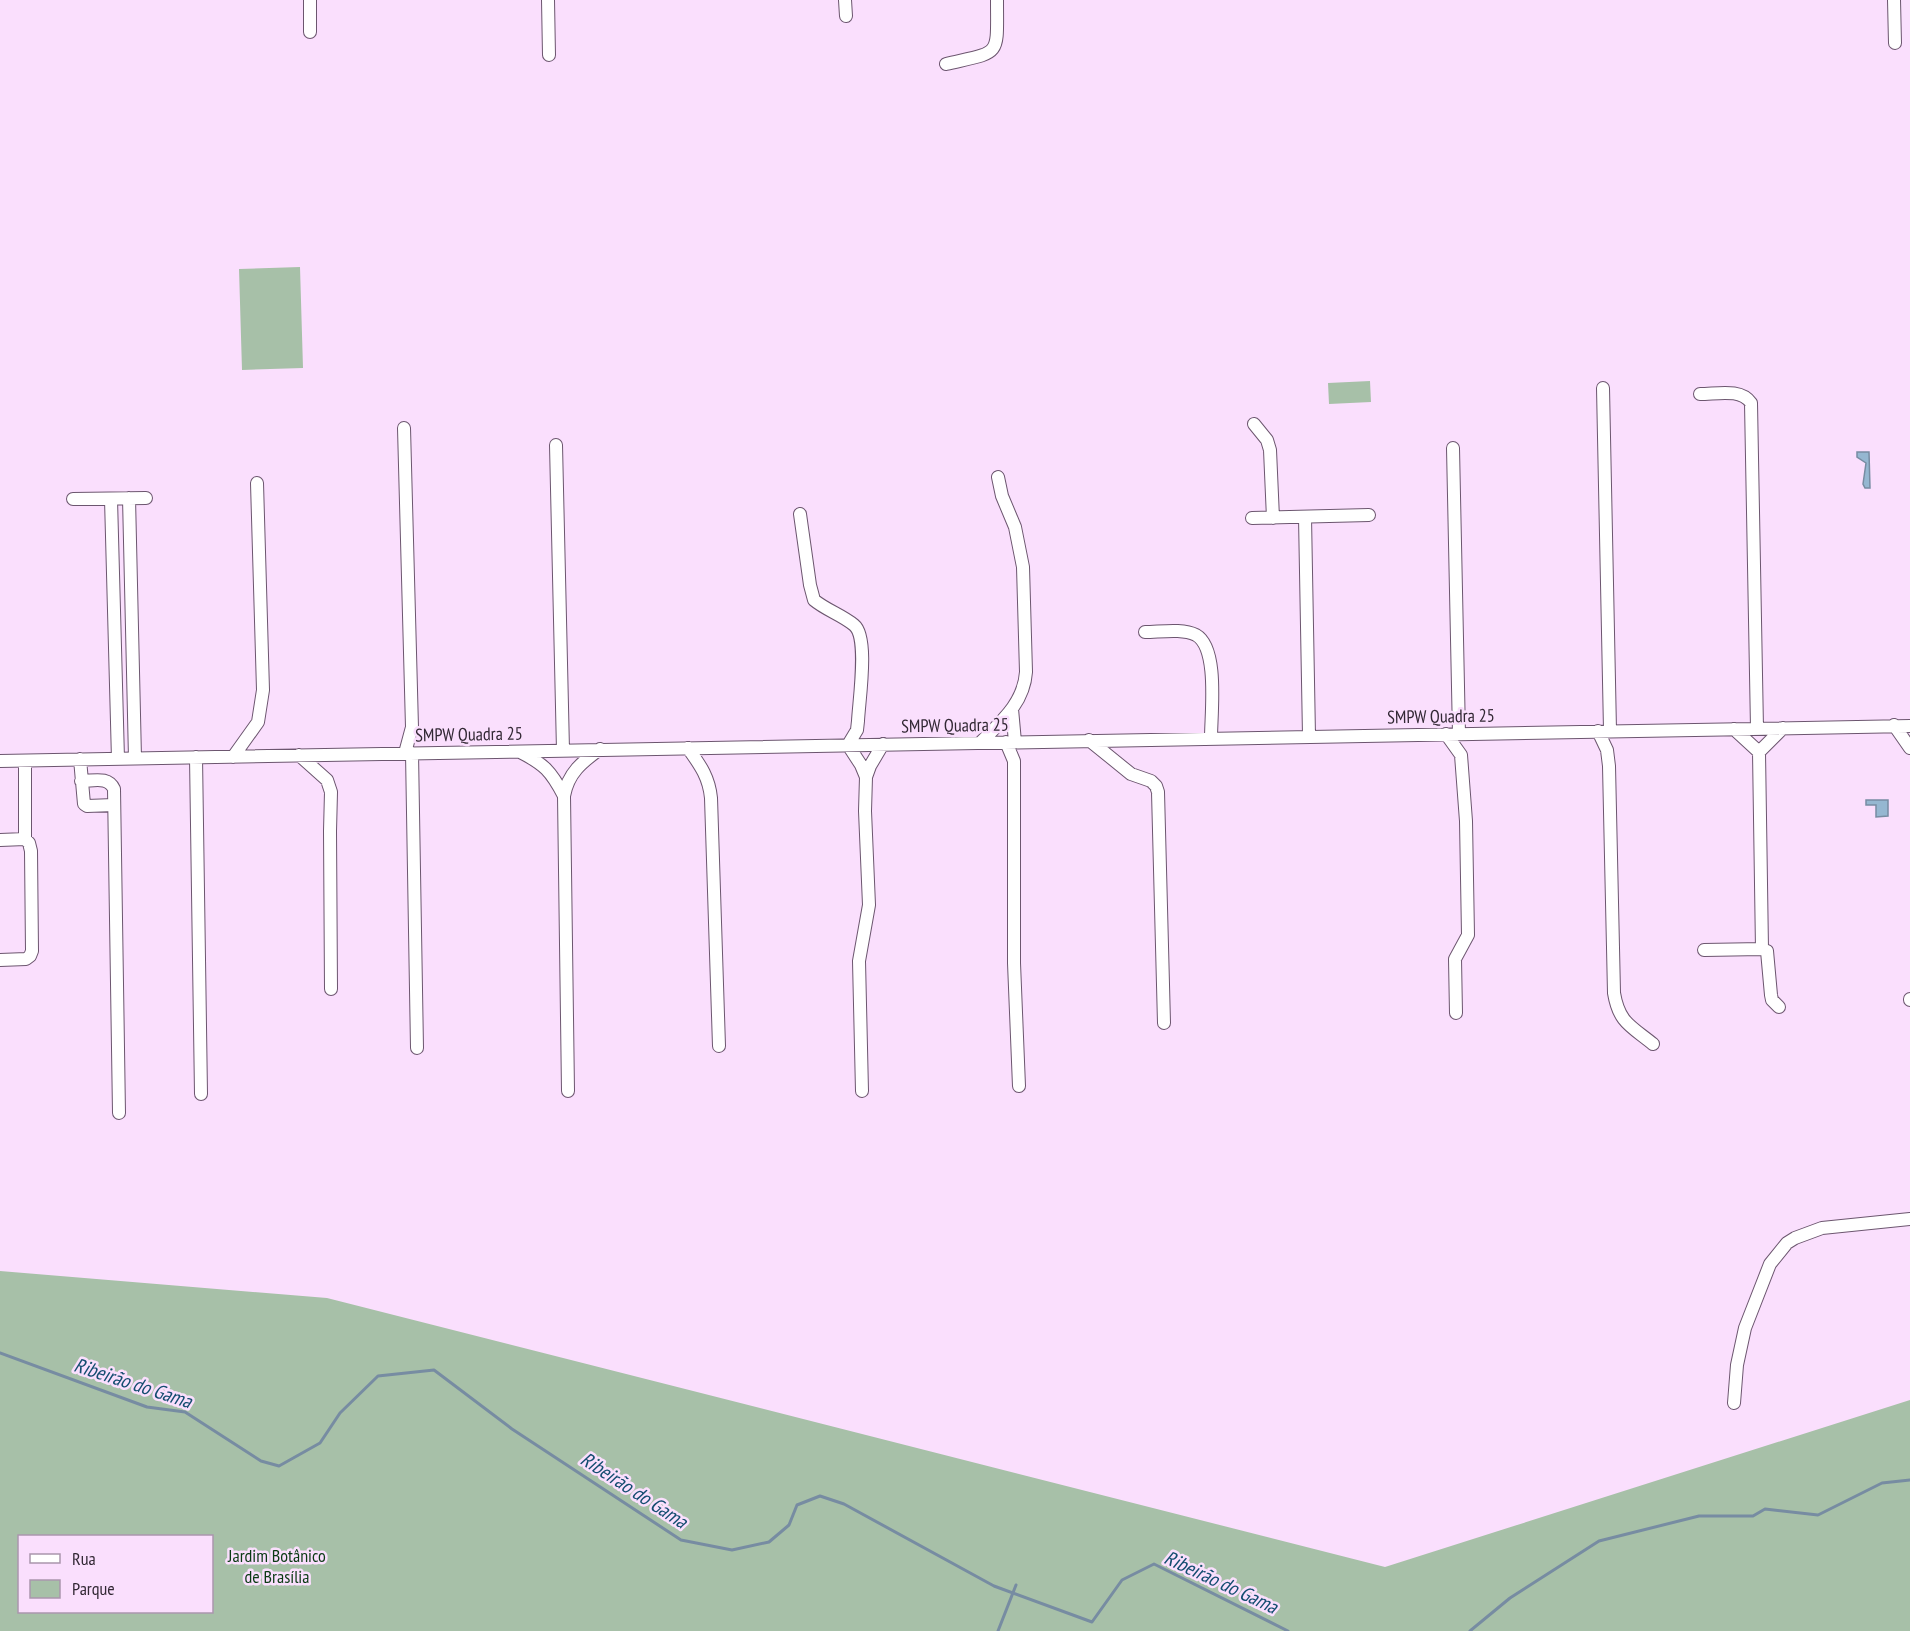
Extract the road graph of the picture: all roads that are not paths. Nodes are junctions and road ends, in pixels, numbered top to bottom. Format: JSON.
{"nodes":[{"id":1,"x":310,"y":0,"type":"edge"},
{"id":2,"x":548,"y":0,"type":"edge"},
{"id":3,"x":845,"y":0,"type":"edge"},
{"id":4,"x":998,"y":0,"type":"edge"},
{"id":5,"x":1894,"y":0,"type":"edge"},
{"id":6,"x":846,"y":16,"type":"dead end"},
{"id":7,"x":310,"y":32,"type":"dead end"},
{"id":8,"x":1895,"y":43,"type":"dead end"},
{"id":9,"x":549,"y":55,"type":"dead end"},
{"id":10,"x":946,"y":64,"type":"dead end"},
{"id":11,"x":1603,"y":388,"type":"dead end"},
{"id":12,"x":1700,"y":394,"type":"dead end"},
{"id":13,"x":1254,"y":424,"type":"dead end"},
{"id":14,"x":404,"y":428,"type":"dead end"},
{"id":15,"x":556,"y":446,"type":"dead end"},
{"id":16,"x":1453,"y":448,"type":"dead end"},
{"id":17,"x":998,"y":477,"type":"dead end"},
{"id":18,"x":257,"y":483,"type":"dead end"},
{"id":19,"x":111,"y":498,"type":"junction"},
{"id":20,"x":129,"y":498,"type":"junction"},
{"id":21,"x":146,"y":498,"type":"dead end"},
{"id":22,"x":73,"y":499,"type":"dead end"},
{"id":23,"x":800,"y":514,"type":"dead end"},
{"id":24,"x":1369,"y":515,"type":"dead end"},
{"id":25,"x":1305,"y":517,"type":"junction"},
{"id":26,"x":1252,"y":518,"type":"dead end"},
{"id":27,"x":1274,"y":518,"type":"junction"},
{"id":28,"x":114,"y":602,"type":"junction"},
{"id":29,"x":131,"y":602,"type":"junction"},
{"id":30,"x":1145,"y":632,"type":"dead end"},
{"id":31,"x":116,"y":709,"type":"junction"},
{"id":32,"x":134,"y":709,"type":"junction"},
{"id":33,"x":1012,"y":709,"type":"junction"},
{"id":34,"x":1894,"y":725,"type":"junction"},
{"id":35,"x":1910,"y":726,"type":"edge"},
{"id":36,"x":1757,"y":728,"type":"junction"},
{"id":37,"x":1783,"y":728,"type":"junction"},
{"id":38,"x":1734,"y":729,"type":"junction"},
{"id":39,"x":1604,"y":730,"type":"junction"},
{"id":40,"x":1446,"y":734,"type":"junction"},
{"id":41,"x":1459,"y":734,"type":"junction"},
{"id":42,"x":1472,"y":734,"type":"junction"},
{"id":43,"x":1309,"y":736,"type":"junction"},
{"id":44,"x":1211,"y":738,"type":"junction"},
{"id":45,"x":1089,"y":740,"type":"junction"},
{"id":46,"x":1014,"y":742,"type":"junction"},
{"id":47,"x":980,"y":743,"type":"junction"},
{"id":48,"x":883,"y":744,"type":"junction"},
{"id":49,"x":848,"y":745,"type":"junction"},
{"id":50,"x":688,"y":748,"type":"junction"},
{"id":51,"x":1910,"y":748,"type":"edge"},
{"id":52,"x":600,"y":749,"type":"junction"},
{"id":53,"x":563,"y":750,"type":"junction"},
{"id":54,"x":518,"y":751,"type":"junction"},
{"id":55,"x":1759,"y":752,"type":"junction"},
{"id":56,"x":413,"y":753,"type":"junction"},
{"id":57,"x":299,"y":755,"type":"junction"},
{"id":58,"x":1461,"y":755,"type":"junction"},
{"id":59,"x":196,"y":757,"type":"junction"},
{"id":60,"x":233,"y":757,"type":"junction"},
{"id":61,"x":135,"y":758,"type":"junction"},
{"id":62,"x":80,"y":759,"type":"junction"},
{"id":63,"x":117,"y":759,"type":"junction"},
{"id":64,"x":0,"y":761,"type":"edge"},
{"id":65,"x":25,"y":761,"type":"junction"},
{"id":66,"x":866,"y":777,"type":"junction"},
{"id":67,"x":81,"y":781,"type":"junction"},
{"id":68,"x":564,"y":796,"type":"junction"},
{"id":69,"x":114,"y":805,"type":"junction"},
{"id":70,"x":25,"y":839,"type":"junction"},
{"id":71,"x":0,"y":840,"type":"edge"},
{"id":72,"x":1762,"y":949,"type":"junction"},
{"id":73,"x":1704,"y":950,"type":"dead end"},
{"id":74,"x":0,"y":960,"type":"edge"},
{"id":75,"x":331,"y":989,"type":"dead end"},
{"id":76,"x":1779,"y":1006,"type":"dead end"},
{"id":77,"x":1456,"y":1013,"type":"dead end"},
{"id":78,"x":1164,"y":1023,"type":"dead end"},
{"id":79,"x":1653,"y":1044,"type":"dead end"},
{"id":80,"x":719,"y":1046,"type":"dead end"},
{"id":81,"x":417,"y":1048,"type":"dead end"},
{"id":82,"x":1019,"y":1086,"type":"dead end"},
{"id":83,"x":862,"y":1090,"type":"dead end"},
{"id":84,"x":568,"y":1091,"type":"dead end"},
{"id":85,"x":201,"y":1094,"type":"dead end"},
{"id":86,"x":119,"y":1113,"type":"dead end"},
{"id":87,"x":1910,"y":1219,"type":"edge"},
{"id":88,"x":1734,"y":1403,"type":"dead end"}],
"edges":[{"from":1,"to":7,"type":"street"},
{"from":2,"to":9,"type":"street"},
{"from":3,"to":6,"type":"street"},
{"from":4,"to":10,"type":"street"},
{"from":5,"to":8,"type":"street"},
{"from":11,"to":39,"type":"street"},
{"from":12,"to":36,"type":"street"},
{"from":13,"to":27,"type":"street"},
{"from":14,"to":56,"type":"street"},
{"from":15,"to":53,"type":"street"},
{"from":16,"to":41,"type":"street"},
{"from":17,"to":33,"type":"street"},
{"from":18,"to":60,"type":"street"},
{"from":19,"to":20,"type":"street"},
{"from":19,"to":22,"type":"street"},
{"from":19,"to":28,"type":"street"},
{"from":20,"to":21,"type":"street"},
{"from":20,"to":29,"type":"street"},
{"from":23,"to":49,"type":"street"},
{"from":24,"to":25,"type":"street"},
{"from":25,"to":27,"type":"street"},
{"from":25,"to":43,"type":"street"},
{"from":26,"to":27,"type":"street"},
{"from":28,"to":29,"type":"street"},
{"from":28,"to":31,"type":"street"},
{"from":29,"to":32,"type":"street"},
{"from":30,"to":44,"type":"street"},
{"from":31,"to":32,"type":"street"},
{"from":31,"to":63,"type":"street"},
{"from":32,"to":61,"type":"street"},
{"from":33,"to":46,"type":"street"},
{"from":33,"to":47,"type":"street"},
{"from":34,"to":35,"type":"street","name":"SMPW Quadra 25"},
{"from":34,"to":37,"type":"street","name":"SMPW Quadra 25"},
{"from":34,"to":51,"type":"street"},
{"from":36,"to":37,"type":"street","name":"SMPW Quadra 25"},
{"from":36,"to":38,"type":"street","name":"SMPW Quadra 25"},
{"from":37,"to":55,"type":"street"},
{"from":38,"to":39,"type":"street","name":"SMPW Quadra 25"},
{"from":38,"to":55,"type":"street"},
{"from":39,"to":42,"type":"street","name":"SMPW Quadra 25"},
{"from":39,"to":79,"type":"street"},
{"from":40,"to":41,"type":"street","name":"SMPW Quadra 25"},
{"from":40,"to":43,"type":"street","name":"SMPW Quadra 25"},
{"from":40,"to":58,"type":"street"},
{"from":41,"to":42,"type":"street","name":"SMPW Quadra 25"},
{"from":42,"to":58,"type":"street"},
{"from":43,"to":44,"type":"street","name":"SMPW Quadra 25"},
{"from":44,"to":45,"type":"street","name":"SMPW Quadra 25"},
{"from":45,"to":46,"type":"street","name":"SMPW Quadra 25"},
{"from":45,"to":78,"type":"street"},
{"from":46,"to":47,"type":"street","name":"SMPW Quadra 25"},
{"from":46,"to":82,"type":"street"},
{"from":47,"to":48,"type":"street","name":"SMPW Quadra 25"},
{"from":48,"to":49,"type":"street","name":"SMPW Quadra 25"},
{"from":48,"to":66,"type":"street"},
{"from":49,"to":50,"type":"street","name":"SMPW Quadra 25"},
{"from":49,"to":66,"type":"street"},
{"from":50,"to":52,"type":"street","name":"SMPW Quadra 25"},
{"from":50,"to":80,"type":"street"},
{"from":52,"to":53,"type":"street","name":"SMPW Quadra 25"},
{"from":52,"to":68,"type":"street"},
{"from":53,"to":54,"type":"street","name":"SMPW Quadra 25"},
{"from":54,"to":56,"type":"street","name":"SMPW Quadra 25"},
{"from":54,"to":68,"type":"street"},
{"from":55,"to":72,"type":"street"},
{"from":56,"to":57,"type":"street","name":"SMPW Quadra 25"},
{"from":56,"to":81,"type":"street"},
{"from":57,"to":60,"type":"street","name":"SMPW Quadra 25"},
{"from":57,"to":75,"type":"street"},
{"from":58,"to":77,"type":"street"},
{"from":59,"to":60,"type":"street","name":"SMPW Quadra 25"},
{"from":59,"to":61,"type":"street","name":"SMPW Quadra 25"},
{"from":59,"to":85,"type":"street"},
{"from":61,"to":63,"type":"street","name":"SMPW Quadra 25"},
{"from":62,"to":63,"type":"street","name":"SMPW Quadra 25"},
{"from":62,"to":65,"type":"street","name":"SMPW Quadra 25"},
{"from":62,"to":67,"type":"street"},
{"from":64,"to":65,"type":"street","name":"SMPW Quadra 25"},
{"from":65,"to":70,"type":"street"},
{"from":66,"to":83,"type":"street"},
{"from":67,"to":69,"type":"street"},
{"from":67,"to":69,"type":"street"},
{"from":68,"to":84,"type":"street"},
{"from":69,"to":86,"type":"street"},
{"from":70,"to":71,"type":"street"},
{"from":70,"to":74,"type":"street"},
{"from":72,"to":73,"type":"street"},
{"from":72,"to":76,"type":"street"},
{"from":87,"to":88,"type":"street"}]}
